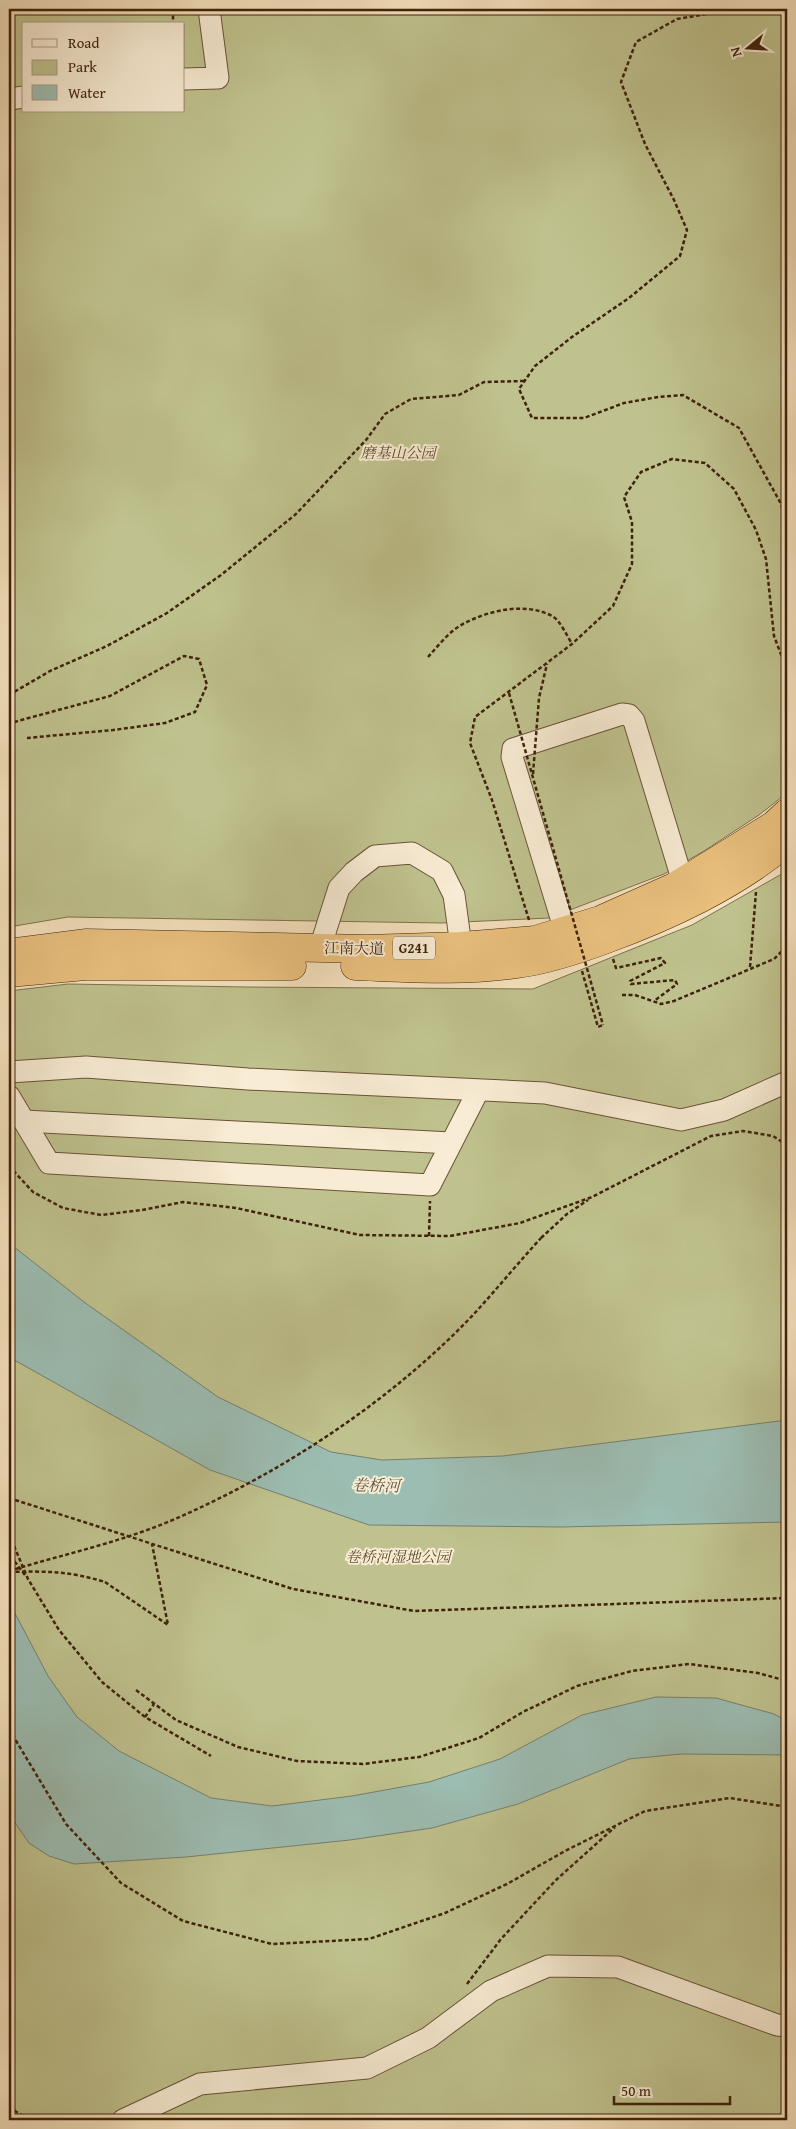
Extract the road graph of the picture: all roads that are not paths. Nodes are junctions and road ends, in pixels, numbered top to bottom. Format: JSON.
{"nodes":[{"id":1,"x":209,"y":9,"type":"edge"},
{"id":2,"x":185,"y":79,"type":"edge"},
{"id":3,"x":22,"y":97,"type":"edge"},
{"id":4,"x":9,"y":99,"type":"edge"},
{"id":5,"x":787,"y":813,"type":"edge"},
{"id":6,"x":787,"y":842,"type":"edge"},
{"id":7,"x":684,"y":882,"type":"junction"},
{"id":8,"x":571,"y":940,"type":"junction"},
{"id":9,"x":461,"y":946,"type":"junction"},
{"id":10,"x":320,"y":948,"type":"junction"},
{"id":11,"x":9,"y":953,"type":"edge"},
{"id":12,"x":9,"y":973,"type":"edge"},
{"id":13,"x":9,"y":1072,"type":"edge"},
{"id":14,"x":787,"y":1082,"type":"edge"},
{"id":15,"x":478,"y":1091,"type":"junction"},
{"id":16,"x":9,"y":1096,"type":"edge"},
{"id":17,"x":24,"y":1121,"type":"junction"},
{"id":18,"x":452,"y":1143,"type":"junction"},
{"id":19,"x":787,"y":2026,"type":"edge"},
{"id":20,"x":123,"y":2120,"type":"edge"}],
"edges":[{"from":1,"to":2,"type":"street"},
{"from":3,"to":4,"type":"street"},
{"from":5,"to":7,"type":"highway","name":"江南大道","number":"G241"},
{"from":6,"to":8,"type":"highway","name":"江南大道","number":"G241"},
{"from":7,"to":8,"type":"highway","name":"江南大道","number":"G241"},
{"from":7,"to":8,"type":"street"},
{"from":8,"to":9,"type":"highway","name":"江南大道","number":"G241"},
{"from":8,"to":12,"type":"highway","name":"江南大道","number":"G241"},
{"from":9,"to":10,"type":"highway","name":"江南大道","number":"G241"},
{"from":9,"to":10,"type":"street"},
{"from":10,"to":11,"type":"highway","name":"江南大道","number":"G241"},
{"from":13,"to":15,"type":"street"},
{"from":14,"to":15,"type":"street"},
{"from":15,"to":18,"type":"street"},
{"from":16,"to":17,"type":"street"},
{"from":17,"to":18,"type":"street"},
{"from":17,"to":18,"type":"street"},
{"from":19,"to":20,"type":"street"}]}
